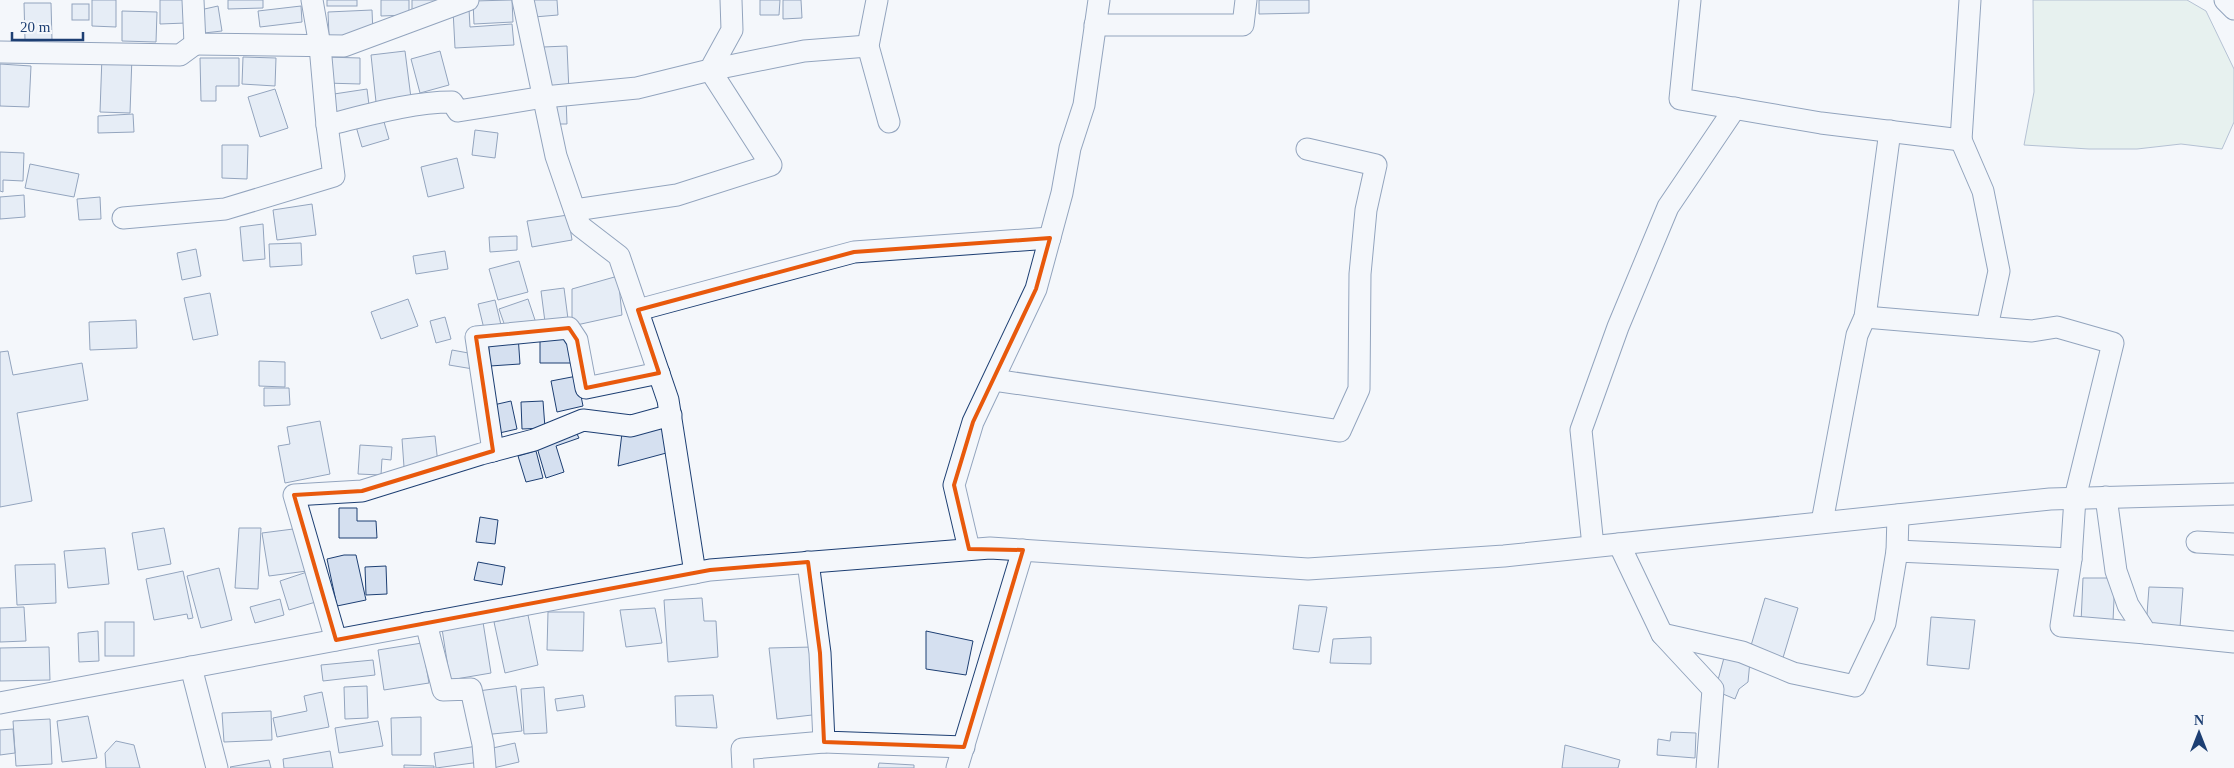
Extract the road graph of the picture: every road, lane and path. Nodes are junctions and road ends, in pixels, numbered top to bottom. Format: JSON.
{"nodes":[{"id":1,"x":193,"y":0,"type":"edge"},
{"id":2,"x":312,"y":0,"type":"edge"},
{"id":3,"x":468,"y":0,"type":"edge"},
{"id":4,"x":523,"y":0,"type":"edge"},
{"id":5,"x":731,"y":0,"type":"edge"},
{"id":6,"x":876,"y":0,"type":"edge"},
{"id":7,"x":1099,"y":0,"type":"edge"},
{"id":8,"x":1246,"y":0,"type":"edge"},
{"id":9,"x":1690,"y":0,"type":"edge"},
{"id":10,"x":1970,"y":0,"type":"edge"},
{"id":11,"x":2226,"y":0,"type":"edge"},
{"id":12,"x":2234,"y":9,"type":"edge"},
{"id":13,"x":1095,"y":25,"type":"junction"},
{"id":14,"x":195,"y":44,"type":"junction"},
{"id":15,"x":320,"y":46,"type":"junction"},
{"id":16,"x":868,"y":46,"type":"junction"},
{"id":17,"x":0,"y":52,"type":"edge"},
{"id":18,"x":710,"y":70,"type":"junction"},
{"id":19,"x":544,"y":97,"type":"junction"},
{"id":20,"x":1734,"y":108,"type":"junction"},
{"id":21,"x":889,"y":122,"type":"dead end"},
{"id":22,"x":327,"y":125,"type":"junction"},
{"id":23,"x":1890,"y":131,"type":"junction"},
{"id":24,"x":1961,"y":140,"type":"junction"},
{"id":25,"x":1307,"y":149,"type":"dead end"},
{"id":26,"x":575,"y":210,"type":"junction"},
{"id":27,"x":124,"y":218,"type":"dead end"},
{"id":28,"x":1050,"y":238,"type":"junction"},
{"id":29,"x":638,"y":310,"type":"junction"},
{"id":30,"x":1866,"y":317,"type":"junction"},
{"id":31,"x":1987,"y":327,"type":"junction"},
{"id":32,"x":659,"y":373,"type":"junction"},
{"id":33,"x":994,"y":380,"type":"junction"},
{"id":34,"x":671,"y":416,"type":"junction"},
{"id":35,"x":493,"y":451,"type":"junction"},
{"id":36,"x":2234,"y":494,"type":"edge"},
{"id":37,"x":2106,"y":497,"type":"junction"},
{"id":38,"x":2075,"y":498,"type":"junction"},
{"id":39,"x":1898,"y":515,"type":"junction"},
{"id":40,"x":1822,"y":522,"type":"junction"},
{"id":41,"x":2197,"y":542,"type":"dead end"},
{"id":42,"x":1619,"y":544,"type":"junction"},
{"id":43,"x":2234,"y":544,"type":"edge"},
{"id":44,"x":1593,"y":546,"type":"junction"},
{"id":45,"x":969,"y":550,"type":"junction"},
{"id":46,"x":1023,"y":550,"type":"junction"},
{"id":47,"x":1897,"y":551,"type":"junction"},
{"id":48,"x":2071,"y":559,"type":"junction"},
{"id":49,"x":808,"y":562,"type":"junction"},
{"id":50,"x":695,"y":573,"type":"junction"},
{"id":51,"x":426,"y":623,"type":"junction"},
{"id":52,"x":2146,"y":633,"type":"junction"},
{"id":53,"x":1662,"y":634,"type":"junction"},
{"id":54,"x":336,"y":640,"type":"junction"},
{"id":55,"x":2234,"y":642,"type":"edge"},
{"id":56,"x":190,"y":668,"type":"junction"},
{"id":57,"x":0,"y":703,"type":"edge"},
{"id":58,"x":824,"y":742,"type":"junction"},
{"id":59,"x":964,"y":747,"type":"junction"},
{"id":60,"x":217,"y":768,"type":"edge"},
{"id":61,"x":485,"y":768,"type":"edge"},
{"id":62,"x":743,"y":768,"type":"edge"},
{"id":63,"x":958,"y":768,"type":"edge"},
{"id":64,"x":1707,"y":768,"type":"edge"}],
"edges":[{"from":1,"to":14,"type":"street"},
{"from":2,"to":15,"type":"street"},
{"from":3,"to":15,"type":"street"},
{"from":4,"to":19,"type":"street"},
{"from":5,"to":18,"type":"street"},
{"from":6,"to":16,"type":"street"},
{"from":7,"to":13,"type":"street"},
{"from":8,"to":13,"type":"street"},
{"from":9,"to":20,"type":"street"},
{"from":10,"to":24,"type":"street"},
{"from":11,"to":12,"type":"street"},
{"from":13,"to":28,"type":"street"},
{"from":14,"to":15,"type":"street"},
{"from":14,"to":17,"type":"street"},
{"from":15,"to":22,"type":"street"},
{"from":16,"to":18,"type":"street"},
{"from":16,"to":21,"type":"street"},
{"from":18,"to":19,"type":"street"},
{"from":18,"to":26,"type":"street"},
{"from":19,"to":22,"type":"street"},
{"from":19,"to":26,"type":"street"},
{"from":20,"to":23,"type":"street"},
{"from":20,"to":44,"type":"street"},
{"from":22,"to":27,"type":"street"},
{"from":23,"to":24,"type":"street"},
{"from":23,"to":30,"type":"street"},
{"from":24,"to":31,"type":"street"},
{"from":25,"to":33,"type":"street"},
{"from":26,"to":29,"type":"street"},
{"from":28,"to":29,"type":"street"},
{"from":28,"to":33,"type":"street"},
{"from":29,"to":32,"type":"street"},
{"from":30,"to":31,"type":"street"},
{"from":30,"to":40,"type":"street"},
{"from":31,"to":38,"type":"street"},
{"from":32,"to":34,"type":"street"},
{"from":32,"to":35,"type":"street"},
{"from":33,"to":45,"type":"street"},
{"from":34,"to":35,"type":"street"},
{"from":34,"to":50,"type":"street"},
{"from":35,"to":54,"type":"street"},
{"from":36,"to":37,"type":"street"},
{"from":37,"to":38,"type":"street"},
{"from":37,"to":52,"type":"street"},
{"from":38,"to":39,"type":"street"},
{"from":38,"to":48,"type":"street"},
{"from":39,"to":40,"type":"street"},
{"from":39,"to":47,"type":"street"},
{"from":40,"to":42,"type":"street"},
{"from":41,"to":43,"type":"street"},
{"from":42,"to":44,"type":"street"},
{"from":42,"to":53,"type":"street"},
{"from":44,"to":46,"type":"street"},
{"from":45,"to":46,"type":"street"},
{"from":45,"to":49,"type":"street"},
{"from":46,"to":59,"type":"street"},
{"from":47,"to":48,"type":"street"},
{"from":47,"to":53,"type":"street"},
{"from":48,"to":52,"type":"street"},
{"from":49,"to":50,"type":"street"},
{"from":49,"to":58,"type":"street"},
{"from":50,"to":51,"type":"street"},
{"from":51,"to":54,"type":"street"},
{"from":51,"to":61,"type":"street"},
{"from":52,"to":55,"type":"street"},
{"from":53,"to":64,"type":"street"},
{"from":54,"to":56,"type":"street"},
{"from":56,"to":57,"type":"street"},
{"from":56,"to":60,"type":"street"},
{"from":58,"to":59,"type":"street"},
{"from":58,"to":62,"type":"street"},
{"from":59,"to":63,"type":"street"}]}
